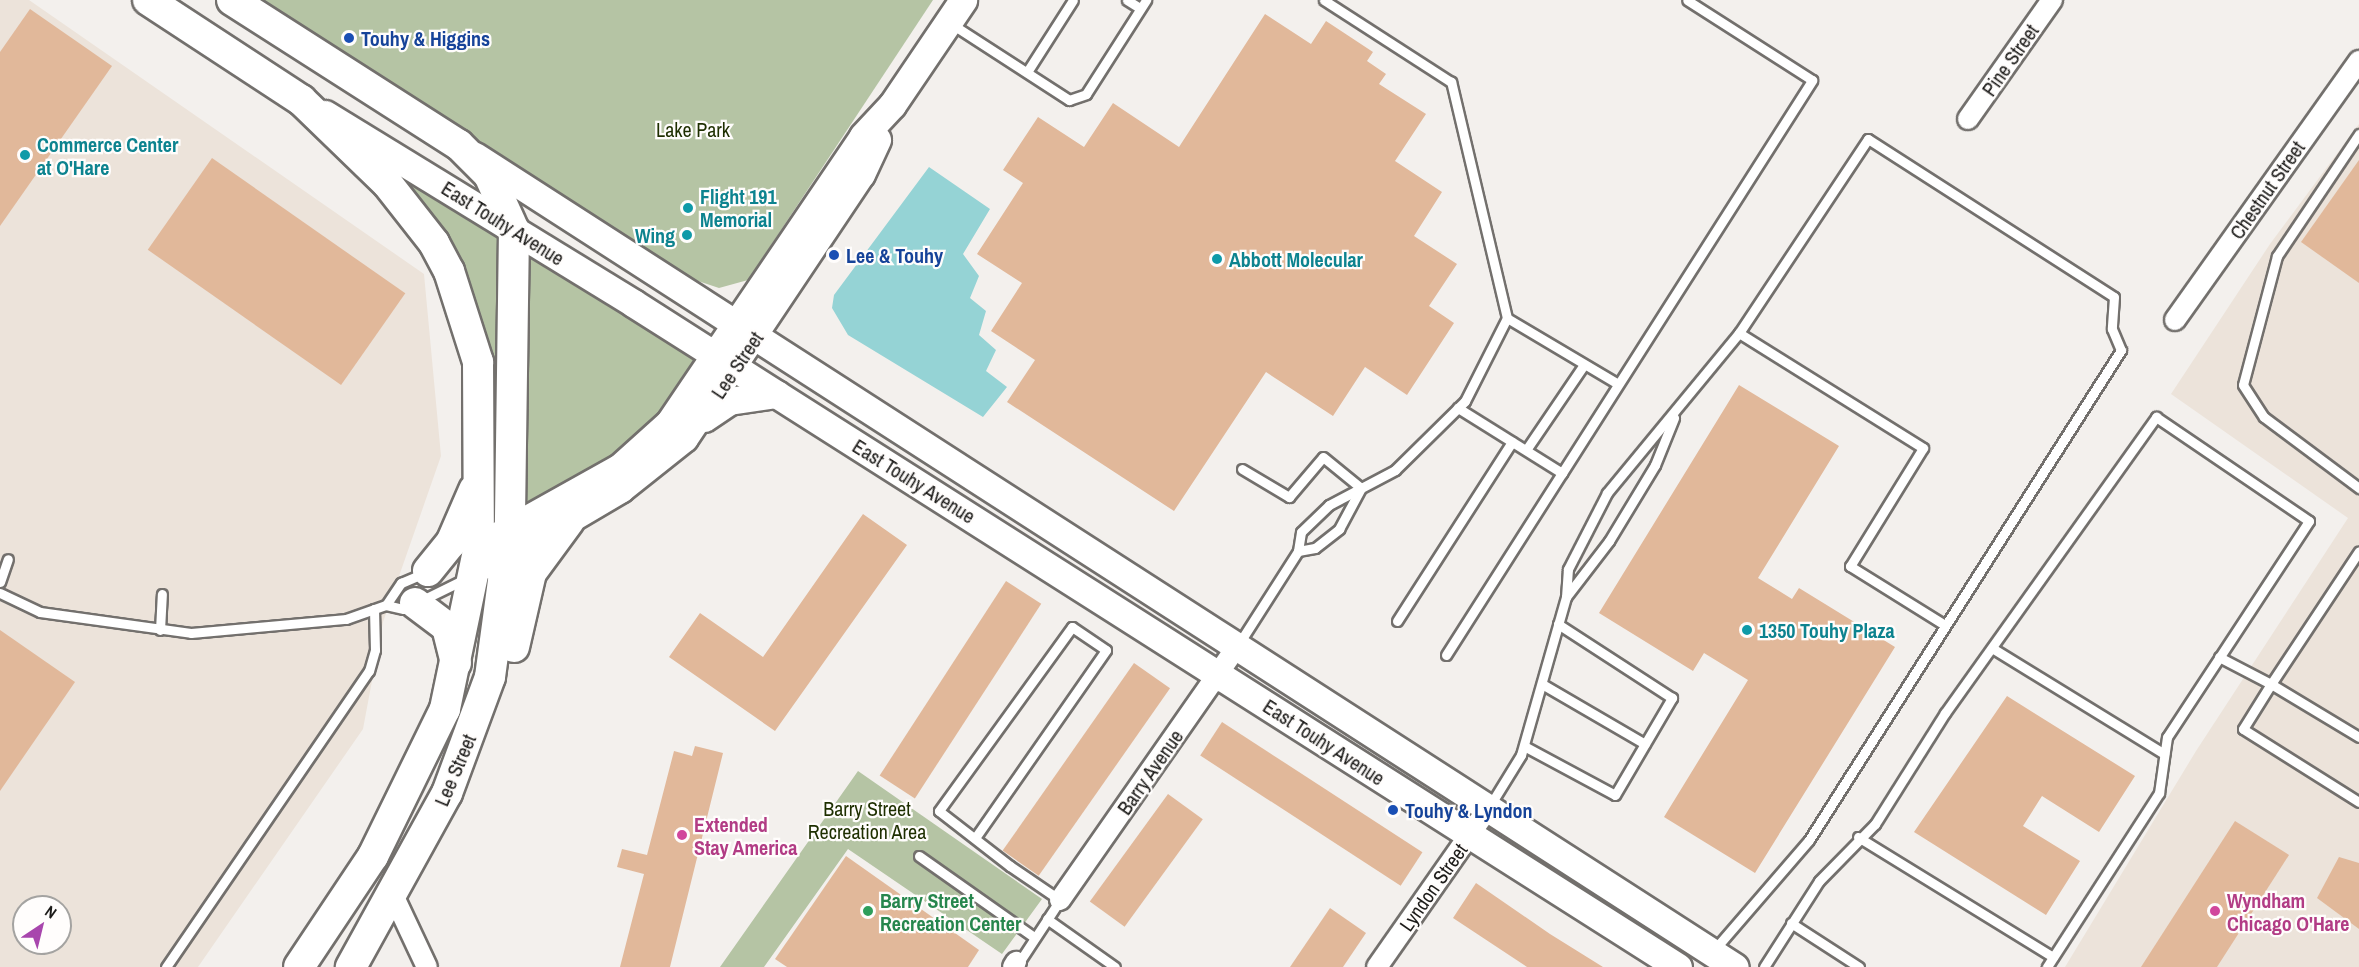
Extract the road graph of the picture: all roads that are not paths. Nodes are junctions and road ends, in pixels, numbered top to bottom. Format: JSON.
{"nodes":[{"id":1,"x":148,"y":0,"type":"edge"},
{"id":2,"x":232,"y":0,"type":"edge"},
{"id":3,"x":963,"y":0,"type":"edge"},
{"id":4,"x":1073,"y":0,"type":"edge"},
{"id":5,"x":1127,"y":0,"type":"edge"},
{"id":6,"x":1324,"y":0,"type":"edge"},
{"id":7,"x":1687,"y":0,"type":"edge"},
{"id":8,"x":2052,"y":0,"type":"edge"},
{"id":9,"x":1143,"y":4,"type":"edge"},
{"id":10,"x":948,"y":22,"type":"junction"},
{"id":11,"x":2359,"y":61,"type":"edge"},
{"id":12,"x":1027,"y":72,"type":"junction"},
{"id":13,"x":301,"y":100,"type":"junction"},
{"id":14,"x":1968,"y":119,"type":"dead end"},
{"id":15,"x":2359,"y":134,"type":"edge"},
{"id":16,"x":459,"y":145,"type":"junction"},
{"id":17,"x":514,"y":230,"type":"junction"},
{"id":18,"x":1507,"y":318,"type":"junction"},
{"id":19,"x":2175,"y":320,"type":"dead end"},
{"id":20,"x":745,"y":333,"type":"junction"},
{"id":21,"x":1739,"y":333,"type":"junction"},
{"id":22,"x":725,"y":362,"type":"junction"},
{"id":23,"x":1583,"y":366,"type":"junction"},
{"id":24,"x":1618,"y":384,"type":"junction"},
{"id":25,"x":776,"y":394,"type":"junction"},
{"id":26,"x":1458,"y":408,"type":"junction"},
{"id":27,"x":1675,"y":416,"type":"junction"},
{"id":28,"x":700,"y":420,"type":"junction"},
{"id":29,"x":1512,"y":442,"type":"junction"},
{"id":30,"x":1526,"y":450,"type":"junction"},
{"id":31,"x":1242,"y":469,"type":"dead end"},
{"id":32,"x":480,"y":471,"type":"junction"},
{"id":33,"x":1562,"y":473,"type":"junction"},
{"id":34,"x":1360,"y":488,"type":"junction"},
{"id":35,"x":2359,"y":488,"type":"edge"},
{"id":36,"x":569,"y":521,"type":"junction"},
{"id":37,"x":509,"y":542,"type":"junction"},
{"id":38,"x":1298,"y":551,"type":"junction"},
{"id":39,"x":2359,"y":551,"type":"edge"},
{"id":40,"x":470,"y":557,"type":"junction"},
{"id":41,"x":8,"y":559,"type":"dead end"},
{"id":42,"x":428,"y":571,"type":"junction"},
{"id":43,"x":0,"y":582,"type":"edge"},
{"id":44,"x":0,"y":593,"type":"edge"},
{"id":45,"x":162,"y":594,"type":"dead end"},
{"id":46,"x":1566,"y":597,"type":"junction"},
{"id":47,"x":400,"y":604,"type":"junction"},
{"id":48,"x":374,"y":609,"type":"junction"},
{"id":49,"x":1396,"y":621,"type":"dead end"},
{"id":50,"x":1558,"y":624,"type":"junction"},
{"id":51,"x":1943,"y":624,"type":"junction"},
{"id":52,"x":160,"y":630,"type":"junction"},
{"id":53,"x":1238,"y":645,"type":"junction"},
{"id":54,"x":1992,"y":648,"type":"junction"},
{"id":55,"x":1446,"y":655,"type":"dead end"},
{"id":56,"x":2219,"y":657,"type":"junction"},
{"id":57,"x":457,"y":670,"type":"junction"},
{"id":58,"x":1218,"y":675,"type":"junction"},
{"id":59,"x":1542,"y":684,"type":"junction"},
{"id":60,"x":2271,"y":684,"type":"junction"},
{"id":61,"x":483,"y":704,"type":"junction"},
{"id":62,"x":2359,"y":737,"type":"edge"},
{"id":63,"x":1645,"y":744,"type":"junction"},
{"id":64,"x":1524,"y":746,"type":"junction"},
{"id":65,"x":2164,"y":754,"type":"junction"},
{"id":66,"x":2359,"y":802,"type":"edge"},
{"id":67,"x":1489,"y":807,"type":"junction"},
{"id":68,"x":1470,"y":834,"type":"junction"},
{"id":69,"x":1858,"y":837,"type":"junction"},
{"id":70,"x":975,"y":838,"type":"junction"},
{"id":71,"x":919,"y":856,"type":"dead end"},
{"id":72,"x":394,"y":897,"type":"junction"},
{"id":73,"x":1060,"y":900,"type":"junction"},
{"id":74,"x":1047,"y":919,"type":"junction"},
{"id":75,"x":1791,"y":923,"type":"junction"},
{"id":76,"x":1034,"y":937,"type":"junction"},
{"id":77,"x":1712,"y":952,"type":"junction"},
{"id":78,"x":2053,"y":957,"type":"junction"},
{"id":79,"x":1017,"y":966,"type":"edge"},
{"id":80,"x":166,"y":967,"type":"edge"},
{"id":81,"x":299,"y":967,"type":"edge"},
{"id":82,"x":351,"y":967,"type":"edge"},
{"id":83,"x":427,"y":967,"type":"edge"},
{"id":84,"x":1115,"y":967,"type":"edge"},
{"id":85,"x":1377,"y":967,"type":"edge"},
{"id":86,"x":1678,"y":967,"type":"edge"},
{"id":87,"x":1735,"y":967,"type":"edge"},
{"id":88,"x":1764,"y":967,"type":"edge"},
{"id":89,"x":1859,"y":967,"type":"edge"},
{"id":90,"x":2047,"y":967,"type":"edge"}],
"edges":[{"from":1,"to":13,"type":"main road","name":"East Touhy Avenue"},
{"from":2,"to":16,"type":"main road","name":"East Touhy Avenue"},
{"from":3,"to":10,"type":"main road","name":"Lee Street"},
{"from":4,"to":12,"type":"lane"},
{"from":5,"to":9,"type":"lane"},
{"from":6,"to":18,"type":"lane"},
{"from":7,"to":24,"type":"lane"},
{"from":8,"to":14,"type":"street","name":"Pine Street"},
{"from":9,"to":12,"type":"lane"},
{"from":10,"to":12,"type":"lane"},
{"from":10,"to":20,"type":"main road","name":"Lee Street"},
{"from":11,"to":19,"type":"street","name":"Chestnut Street"},
{"from":13,"to":17,"type":"main road","name":"East Touhy Avenue"},
{"from":13,"to":32,"type":"main road"},
{"from":15,"to":35,"type":"lane"},
{"from":16,"to":17,"type":"main road"},
{"from":16,"to":20,"type":"main road","name":"East Touhy Avenue"},
{"from":17,"to":22,"type":"main road","name":"East Touhy Avenue"},
{"from":17,"to":37,"type":"main road"},
{"from":18,"to":23,"type":"lane"},
{"from":18,"to":26,"type":"lane"},
{"from":20,"to":22,"type":"main road","name":"Lee Street"},
{"from":20,"to":53,"type":"main road","name":"East Touhy Avenue"},
{"from":21,"to":27,"type":"lane"},
{"from":21,"to":51,"type":"lane"},
{"from":21,"to":51,"type":"lane"},
{"from":22,"to":25,"type":"main road","name":"East Touhy Avenue"},
{"from":22,"to":28,"type":"main road","name":"Lee Street"},
{"from":22,"to":37,"type":"main road","name":"Lee Street"},
{"from":23,"to":24,"type":"lane"},
{"from":23,"to":30,"type":"lane"},
{"from":24,"to":33,"type":"lane"},
{"from":25,"to":28,"type":"main road"},
{"from":25,"to":58,"type":"main road","name":"East Touhy Avenue"},
{"from":26,"to":29,"type":"lane"},
{"from":26,"to":34,"type":"lane"},
{"from":27,"to":46,"type":"lane"},
{"from":27,"to":46,"type":"lane"},
{"from":28,"to":36,"type":"main road","name":"Lee Street"},
{"from":29,"to":30,"type":"lane"},
{"from":29,"to":49,"type":"lane"},
{"from":30,"to":33,"type":"lane"},
{"from":31,"to":34,"type":"lane"},
{"from":32,"to":40,"type":"main road"},
{"from":32,"to":42,"type":"main road"},
{"from":33,"to":55,"type":"lane"},
{"from":34,"to":38,"type":"lane"},
{"from":34,"to":38,"type":"lane"},
{"from":36,"to":37,"type":"main road","name":"Lee Street"},
{"from":36,"to":61,"type":"main road"},
{"from":37,"to":40,"type":"main road","name":"Lee Street"},
{"from":37,"to":61,"type":"main road","name":"Lee Street"},
{"from":38,"to":53,"type":"lane"},
{"from":39,"to":60,"type":"lane"},
{"from":40,"to":42,"type":"lane"},
{"from":40,"to":47,"type":"lane"},
{"from":40,"to":57,"type":"main road","name":"Lee Street"},
{"from":41,"to":43,"type":"lane"},
{"from":42,"to":47,"type":"lane"},
{"from":44,"to":52,"type":"lane"},
{"from":45,"to":52,"type":"lane"},
{"from":46,"to":50,"type":"lane"},
{"from":47,"to":48,"type":"lane"},
{"from":47,"to":57,"type":"main road"},
{"from":48,"to":52,"type":"lane"},
{"from":48,"to":80,"type":"lane"},
{"from":50,"to":59,"type":"lane"},
{"from":50,"to":63,"type":"lane"},
{"from":51,"to":77,"type":"lane"},
{"from":53,"to":58,"type":"street","name":"Barry Avenue"},
{"from":53,"to":67,"type":"main road","name":"East Touhy Avenue"},
{"from":54,"to":56,"type":"lane"},
{"from":54,"to":65,"type":"lane"},
{"from":54,"to":69,"type":"lane"},
{"from":56,"to":60,"type":"lane"},
{"from":56,"to":65,"type":"lane"},
{"from":57,"to":81,"type":"main road","name":"Lee Street"},
{"from":58,"to":68,"type":"main road","name":"East Touhy Avenue"},
{"from":58,"to":73,"type":"street","name":"Barry Avenue"},
{"from":59,"to":63,"type":"lane"},
{"from":59,"to":64,"type":"lane"},
{"from":60,"to":62,"type":"lane"},
{"from":60,"to":66,"type":"lane"},
{"from":61,"to":72,"type":"main road","name":"Lee Street"},
{"from":63,"to":64,"type":"lane"},
{"from":64,"to":67,"type":"lane"},
{"from":65,"to":78,"type":"lane"},
{"from":67,"to":68,"type":"street","name":"Lyndon Street"},
{"from":67,"to":77,"type":"main road","name":"East Touhy Avenue"},
{"from":68,"to":85,"type":"street","name":"Lyndon Street"},
{"from":68,"to":86,"type":"main road","name":"East Touhy Avenue"},
{"from":69,"to":75,"type":"lane"},
{"from":69,"to":78,"type":"lane"},
{"from":70,"to":70,"type":"lane"},
{"from":70,"to":73,"type":"lane"},
{"from":71,"to":76,"type":"lane"},
{"from":72,"to":82,"type":"main road","name":"Lee Street"},
{"from":72,"to":83,"type":"street"},
{"from":73,"to":74,"type":"lane"},
{"from":74,"to":76,"type":"lane"},
{"from":74,"to":84,"type":"lane"},
{"from":75,"to":88,"type":"lane"},
{"from":75,"to":89,"type":"lane"},
{"from":76,"to":79,"type":"lane"},
{"from":77,"to":87,"type":"main road","name":"East Touhy Avenue"},
{"from":78,"to":90,"type":"lane"}]}
